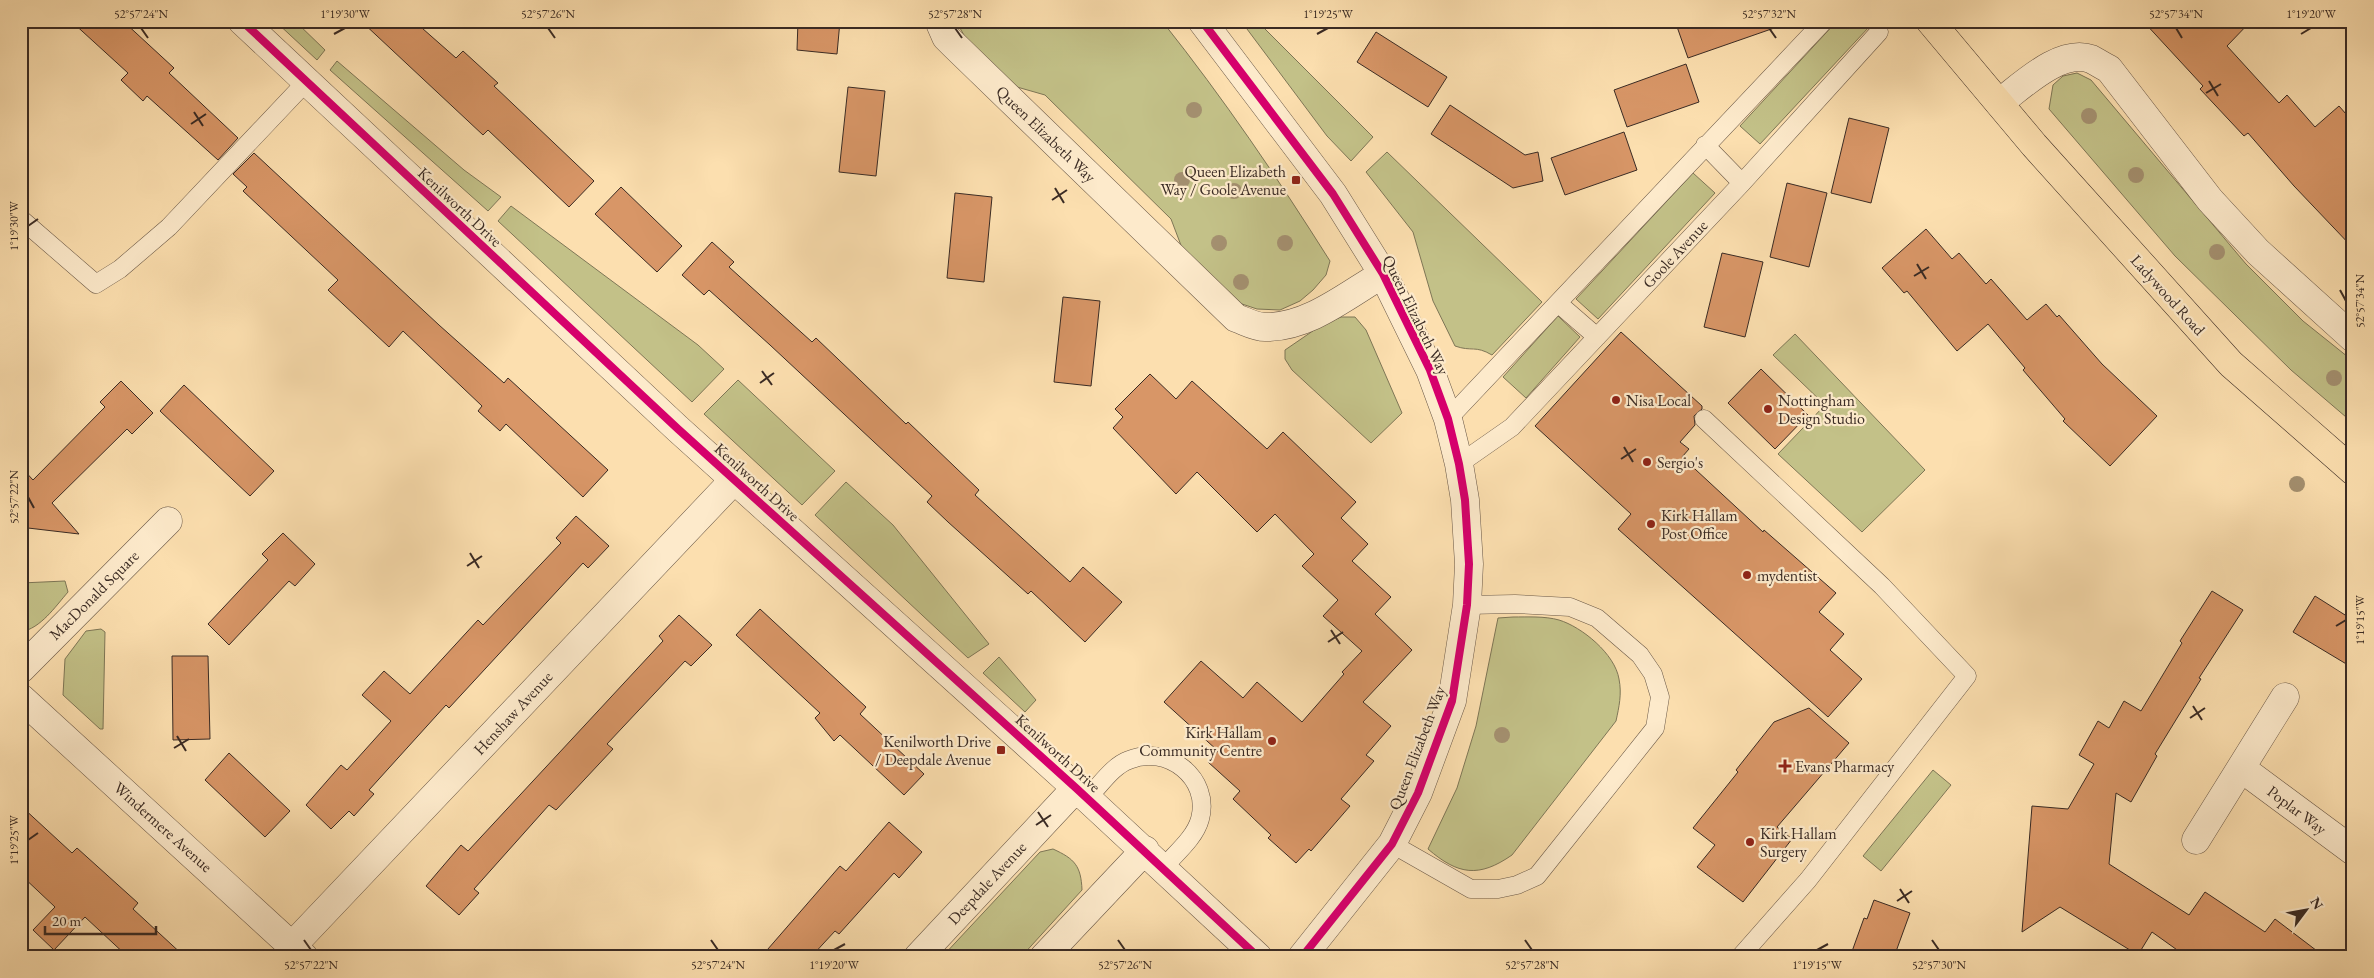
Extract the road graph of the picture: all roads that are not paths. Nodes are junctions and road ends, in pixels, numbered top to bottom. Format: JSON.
{"nodes":[{"id":1,"x":242,"y":21,"type":"edge"},
{"id":2,"x":939,"y":21,"type":"edge"},
{"id":3,"x":1202,"y":21,"type":"edge"},
{"id":4,"x":1824,"y":21,"type":"edge"},
{"id":5,"x":1930,"y":21,"type":"edge"},
{"id":6,"x":1879,"y":32,"type":"dead end"},
{"id":7,"x":306,"y":82,"type":"junction"},
{"id":8,"x":1999,"y":103,"type":"junction"},
{"id":9,"x":1705,"y":145,"type":"junction"},
{"id":10,"x":1742,"y":183,"type":"junction"},
{"id":11,"x":21,"y":219,"type":"edge"},
{"id":12,"x":1383,"y":274,"type":"junction"},
{"id":13,"x":1559,"y":304,"type":"junction"},
{"id":14,"x":1597,"y":337,"type":"junction"},
{"id":15,"x":2353,"y":338,"type":"edge"},
{"id":16,"x":1704,"y":419,"type":"dead end"},
{"id":17,"x":1448,"y":420,"type":"junction"},
{"id":18,"x":1459,"y":464,"type":"junction"},
{"id":19,"x":2353,"y":471,"type":"edge"},
{"id":20,"x":734,"y":480,"type":"junction"},
{"id":21,"x":168,"y":521,"type":"dead end"},
{"id":22,"x":1467,"y":605,"type":"junction"},
{"id":23,"x":21,"y":669,"type":"edge"},
{"id":24,"x":2285,"y":697,"type":"dead end"},
{"id":25,"x":21,"y":698,"type":"edge"},
{"id":26,"x":2241,"y":768,"type":"junction"},
{"id":27,"x":1082,"y":793,"type":"junction"},
{"id":28,"x":2196,"y":840,"type":"dead end"},
{"id":29,"x":1392,"y":844,"type":"junction"},
{"id":30,"x":2353,"y":851,"type":"edge"},
{"id":31,"x":1154,"y":859,"type":"junction"},
{"id":32,"x":298,"y":951,"type":"edge"},
{"id":33,"x":918,"y":957,"type":"edge"},
{"id":34,"x":1044,"y":957,"type":"edge"},
{"id":35,"x":1258,"y":957,"type":"edge"},
{"id":36,"x":1302,"y":957,"type":"edge"},
{"id":37,"x":1740,"y":957,"type":"edge"}],
"edges":[{"from":1,"to":7,"type":"street","name":"Kenilworth Drive"},
{"from":2,"to":12,"type":"street","name":"Queen Elizabeth Way"},
{"from":3,"to":12,"type":"street","name":"Queen Elizabeth Way"},
{"from":4,"to":9,"type":"lane"},
{"from":5,"to":8,"type":"main road","name":"Ladywood Road"},
{"from":6,"to":10,"type":"lane","name":"Goole Avenue"},
{"from":7,"to":11,"type":"lane"},
{"from":7,"to":20,"type":"street","name":"Kenilworth Drive"},
{"from":8,"to":15,"type":"street"},
{"from":8,"to":19,"type":"main road","name":"Ladywood Road"},
{"from":9,"to":10,"type":"lane"},
{"from":9,"to":13,"type":"lane"},
{"from":10,"to":14,"type":"lane","name":"Goole Avenue"},
{"from":12,"to":17,"type":"street","name":"Queen Elizabeth Way"},
{"from":13,"to":14,"type":"lane"},
{"from":13,"to":17,"type":"lane"},
{"from":14,"to":18,"type":"lane","name":"Goole Avenue"},
{"from":16,"to":37,"type":"lane"},
{"from":17,"to":18,"type":"street","name":"Queen Elizabeth Way"},
{"from":18,"to":22,"type":"street","name":"Queen Elizabeth Way"},
{"from":20,"to":27,"type":"street","name":"Kenilworth Drive"},
{"from":20,"to":32,"type":"street","name":"Henshaw Avenue"},
{"from":21,"to":23,"type":"street","name":"MacDonald Square"},
{"from":22,"to":29,"type":"street","name":"Queen Elizabeth Way"},
{"from":22,"to":29,"type":"lane"},
{"from":24,"to":26,"type":"street"},
{"from":25,"to":32,"type":"street","name":"Windermere Avenue"},
{"from":26,"to":28,"type":"street"},
{"from":26,"to":30,"type":"street","name":"Poplar Way"},
{"from":27,"to":31,"type":"street","name":"Kenilworth Drive"},
{"from":27,"to":31,"type":"lane"},
{"from":27,"to":33,"type":"street","name":"Deepdale Avenue"},
{"from":29,"to":36,"type":"street","name":"Queen Elizabeth Way"},
{"from":31,"to":34,"type":"street"},
{"from":31,"to":35,"type":"street","name":"Kenilworth Drive"}]}
